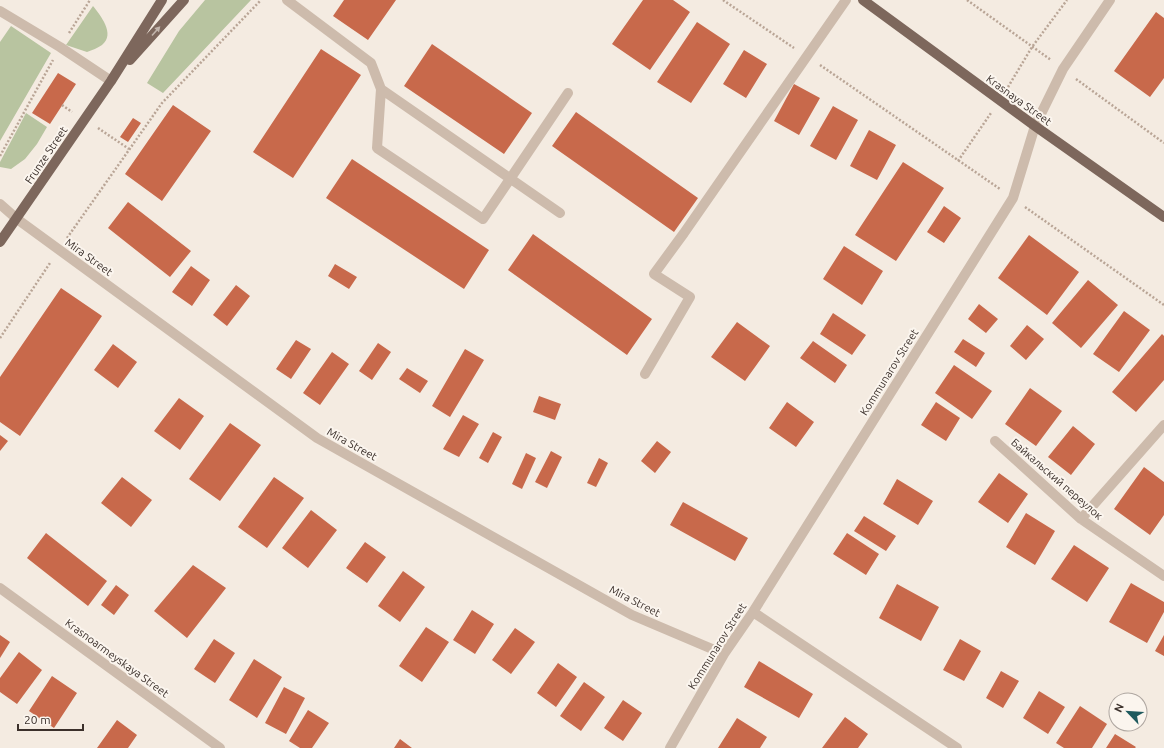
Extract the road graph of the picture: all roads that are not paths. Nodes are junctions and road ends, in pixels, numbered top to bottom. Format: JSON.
{"nodes":[{"id":1,"x":162,"y":0,"type":"edge"},
{"id":2,"x":184,"y":0,"type":"edge"},
{"id":3,"x":287,"y":0,"type":"edge"},
{"id":4,"x":846,"y":0,"type":"edge"},
{"id":5,"x":863,"y":0,"type":"edge"},
{"id":6,"x":1110,"y":0,"type":"edge"},
{"id":7,"x":0,"y":11,"type":"edge"},
{"id":8,"x":111,"y":81,"type":"junction"},
{"id":9,"x":381,"y":89,"type":"junction"},
{"id":10,"x":568,"y":93,"type":"dead end"},
{"id":11,"x":1035,"y":126,"type":"junction"},
{"id":12,"x":511,"y":179,"type":"junction"},
{"id":13,"x":0,"y":204,"type":"edge"},
{"id":14,"x":560,"y":213,"type":"dead end"},
{"id":15,"x":1164,"y":216,"type":"edge"},
{"id":16,"x":17,"y":219,"type":"junction"},
{"id":17,"x":0,"y":242,"type":"edge"},
{"id":18,"x":645,"y":374,"type":"dead end"},
{"id":19,"x":1164,"y":425,"type":"edge"},
{"id":20,"x":995,"y":441,"type":"dead end"},
{"id":21,"x":1081,"y":519,"type":"junction"},
{"id":22,"x":1164,"y":576,"type":"edge"},
{"id":23,"x":0,"y":588,"type":"edge"},
{"id":24,"x":753,"y":612,"type":"junction"},
{"id":25,"x":724,"y":654,"type":"junction"},
{"id":26,"x":220,"y":748,"type":"edge"},
{"id":27,"x":670,"y":748,"type":"edge"},
{"id":28,"x":957,"y":748,"type":"edge"}],
"edges":[{"from":1,"to":8,"type":"main road","name":"Frunze Street"},
{"from":8,"to":2,"type":"main road","name":"Frunze Street","one_way":true},
{"from":3,"to":9,"type":"street"},
{"from":4,"to":18,"type":"street"},
{"from":5,"to":11,"type":"main road","name":"Krasnaya Street"},
{"from":6,"to":11,"type":"street","name":"Kommunarov Street"},
{"from":7,"to":8,"type":"street"},
{"from":8,"to":16,"type":"main road","name":"Frunze Street"},
{"from":9,"to":12,"type":"street"},
{"from":9,"to":12,"type":"street"},
{"from":10,"to":12,"type":"street"},
{"from":11,"to":15,"type":"main road","name":"Krasnaya Street"},
{"from":11,"to":24,"type":"street","name":"Kommunarov Street"},
{"from":12,"to":14,"type":"street"},
{"from":13,"to":16,"type":"street","name":"Mira Street"},
{"from":16,"to":17,"type":"main road","name":"Frunze Street"},
{"from":16,"to":25,"type":"street","name":"Mira Street"},
{"from":19,"to":21,"type":"street"},
{"from":20,"to":21,"type":"street","name":"Байкальский переулок"},
{"from":21,"to":22,"type":"street","name":"Байкальский переулок"},
{"from":23,"to":26,"type":"street","name":"Krasnoarmeyskaya Street"},
{"from":24,"to":25,"type":"street","name":"Kommunarov Street"},
{"from":24,"to":28,"type":"street"},
{"from":25,"to":27,"type":"street","name":"Kommunarov Street"}]}
